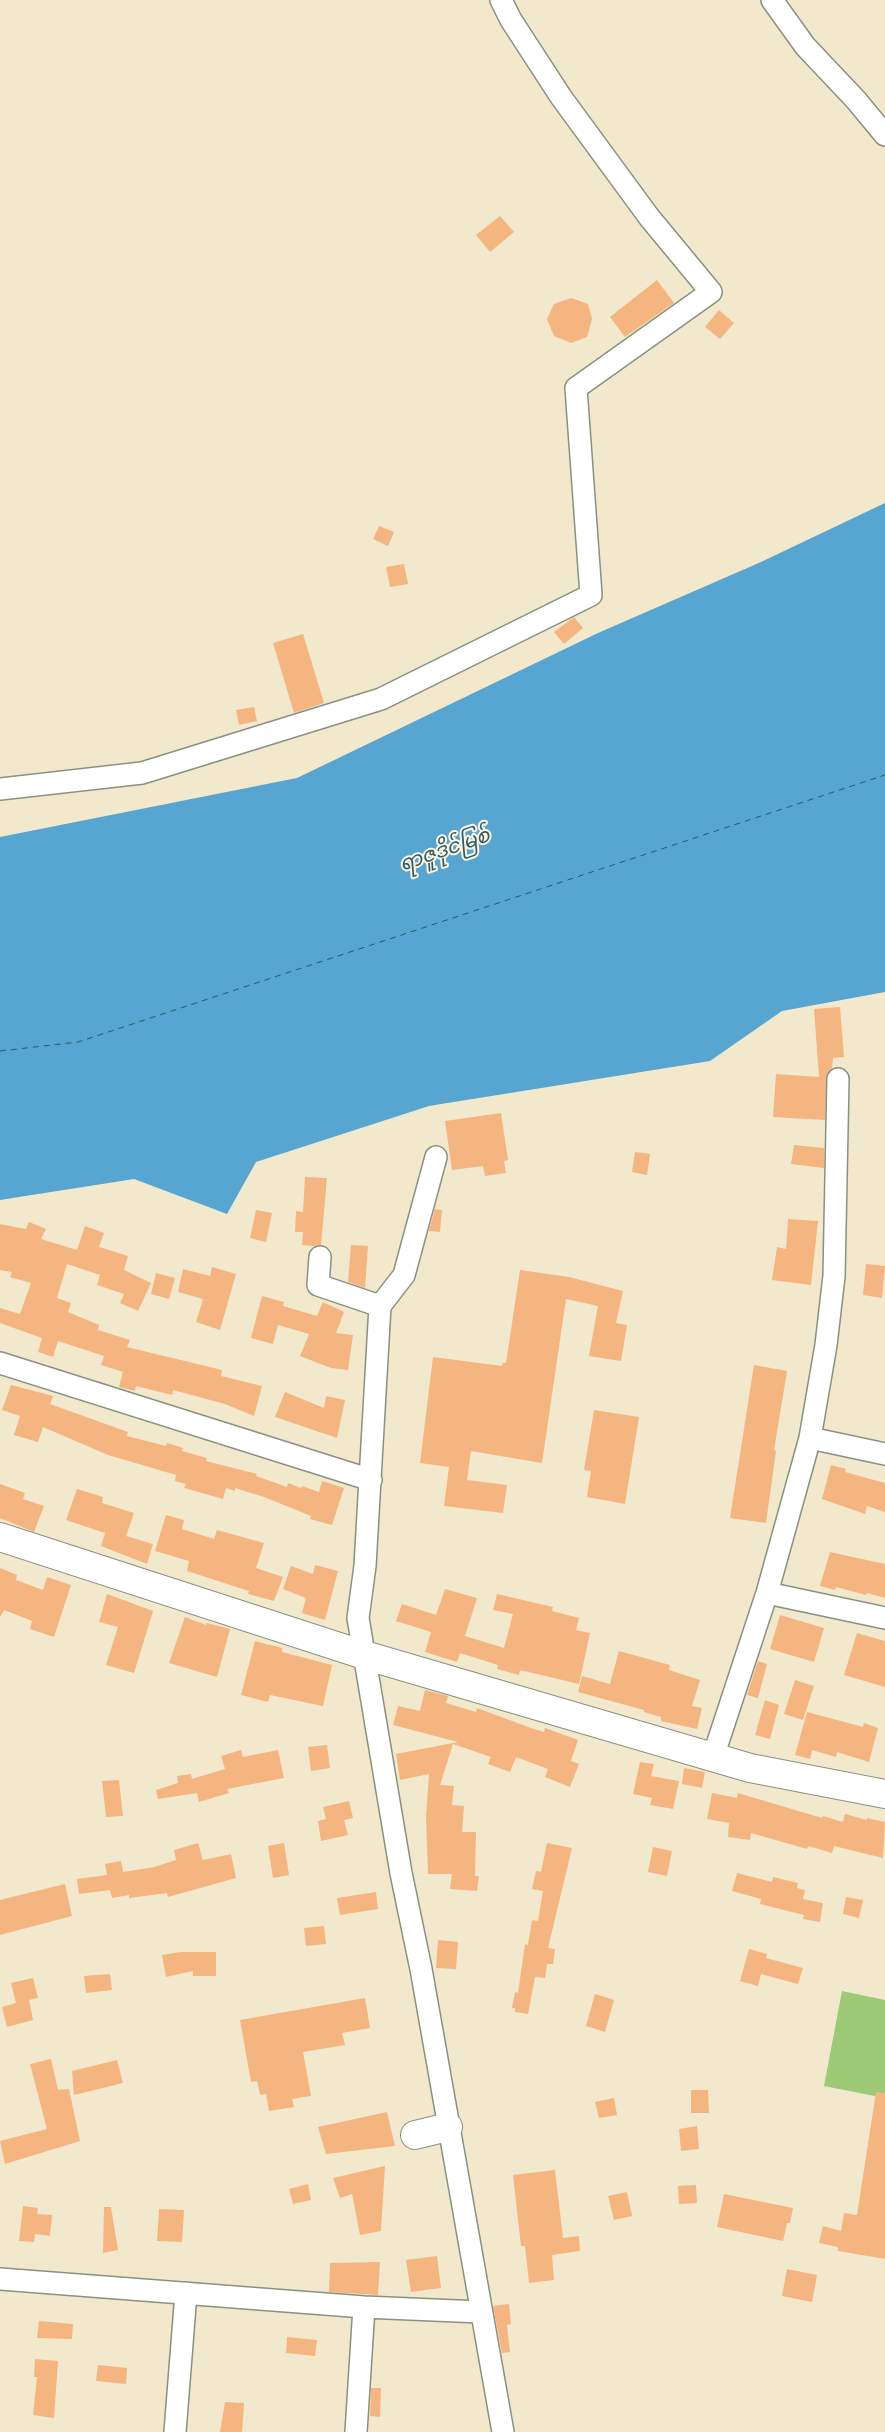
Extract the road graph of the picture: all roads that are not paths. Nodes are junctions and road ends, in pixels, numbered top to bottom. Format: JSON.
{"nodes":[{"id":1,"x":501,"y":0,"type":"edge"},
{"id":2,"x":772,"y":0,"type":"edge"},
{"id":3,"x":885,"y":135,"type":"edge"},
{"id":4,"x":0,"y":789,"type":"edge"},
{"id":5,"x":838,"y":1079,"type":"dead end"},
{"id":6,"x":436,"y":1157,"type":"dead end"},
{"id":7,"x":320,"y":1256,"type":"dead end"},
{"id":8,"x":380,"y":1306,"type":"junction"},
{"id":9,"x":0,"y":1363,"type":"edge"},
{"id":10,"x":810,"y":1438,"type":"junction"},
{"id":11,"x":885,"y":1454,"type":"edge"},
{"id":12,"x":371,"y":1480,"type":"junction"},
{"id":13,"x":0,"y":1537,"type":"edge"},
{"id":14,"x":767,"y":1593,"type":"junction"},
{"id":15,"x":885,"y":1618,"type":"edge"},
{"id":16,"x":364,"y":1655,"type":"junction"},
{"id":17,"x":713,"y":1757,"type":"junction"},
{"id":18,"x":885,"y":1794,"type":"edge"},
{"id":19,"x":448,"y":2127,"type":"junction"},
{"id":20,"x":415,"y":2135,"type":"dead end"},
{"id":21,"x":0,"y":2279,"type":"edge"},
{"id":22,"x":186,"y":2293,"type":"junction"},
{"id":23,"x":364,"y":2307,"type":"junction"},
{"id":24,"x":480,"y":2312,"type":"junction"},
{"id":25,"x":175,"y":2432,"type":"edge"},
{"id":26,"x":356,"y":2432,"type":"edge"},
{"id":27,"x":503,"y":2432,"type":"edge"}],
"edges":[{"from":1,"to":4,"type":"street"},
{"from":2,"to":3,"type":"street"},
{"from":5,"to":10,"type":"street"},
{"from":6,"to":8,"type":"street"},
{"from":7,"to":8,"type":"street"},
{"from":8,"to":12,"type":"street"},
{"from":9,"to":12,"type":"street"},
{"from":10,"to":11,"type":"street"},
{"from":10,"to":14,"type":"street"},
{"from":12,"to":16,"type":"street"},
{"from":13,"to":16,"type":"street"},
{"from":14,"to":15,"type":"street"},
{"from":14,"to":17,"type":"street"},
{"from":16,"to":17,"type":"street"},
{"from":16,"to":19,"type":"street"},
{"from":17,"to":18,"type":"street"},
{"from":19,"to":20,"type":"street"},
{"from":19,"to":24,"type":"street"},
{"from":21,"to":22,"type":"street"},
{"from":22,"to":23,"type":"street"},
{"from":22,"to":25,"type":"street"},
{"from":23,"to":24,"type":"street"},
{"from":23,"to":26,"type":"street"},
{"from":24,"to":27,"type":"street"}]}
